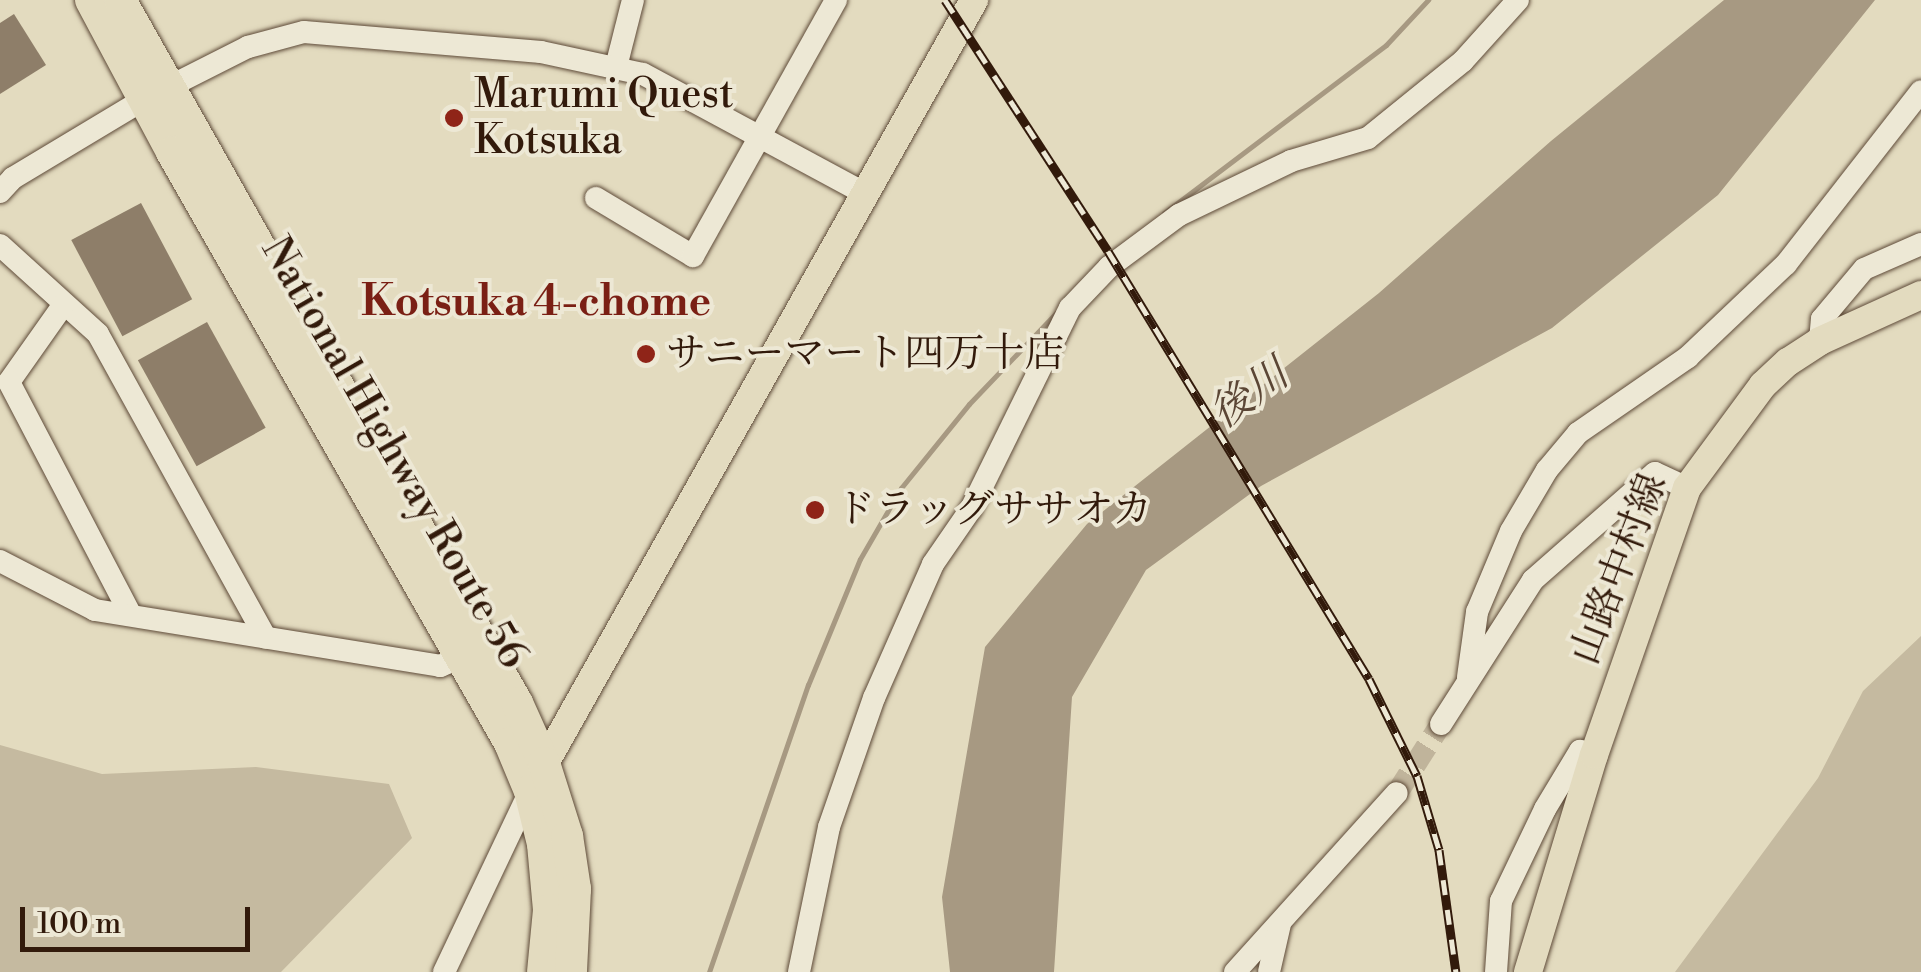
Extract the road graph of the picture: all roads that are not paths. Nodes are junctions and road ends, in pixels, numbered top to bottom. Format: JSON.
{"nodes":[{"id":1,"x":91,"y":0,"type":"edge"},
{"id":2,"x":120,"y":0,"type":"edge"},
{"id":3,"x":632,"y":0,"type":"edge"},
{"id":4,"x":836,"y":0,"type":"edge"},
{"id":5,"x":974,"y":0,"type":"edge"},
{"id":6,"x":1518,"y":0,"type":"edge"},
{"id":7,"x":616,"y":67,"type":"junction"},
{"id":8,"x":1921,"y":91,"type":"edge"},
{"id":9,"x":157,"y":94,"type":"junction"},
{"id":10,"x":762,"y":136,"type":"junction"},
{"id":11,"x":0,"y":192,"type":"edge"},
{"id":12,"x":864,"y":194,"type":"junction"},
{"id":13,"x":596,"y":198,"type":"dead end"},
{"id":14,"x":1921,"y":244,"type":"edge"},
{"id":15,"x":0,"y":246,"type":"edge"},
{"id":16,"x":1921,"y":295,"type":"edge"},
{"id":17,"x":64,"y":304,"type":"junction"},
{"id":18,"x":1820,"y":341,"type":"junction"},
{"id":19,"x":1687,"y":488,"type":"junction"},
{"id":20,"x":0,"y":560,"type":"edge"},
{"id":21,"x":130,"y":616,"type":"junction"},
{"id":22,"x":266,"y":638,"type":"junction"},
{"id":23,"x":460,"y":658,"type":"junction"},
{"id":24,"x":1468,"y":677,"type":"junction"},
{"id":25,"x":1441,"y":724,"type":"tunnel mouth"},
{"id":26,"x":1594,"y":754,"type":"junction"},
{"id":27,"x":537,"y":777,"type":"junction"},
{"id":28,"x":1397,"y":793,"type":"tunnel mouth"},
{"id":29,"x":1280,"y":924,"type":"junction"},
{"id":30,"x":444,"y":972,"type":"edge"},
{"id":31,"x":543,"y":972,"type":"edge"},
{"id":32,"x":571,"y":972,"type":"edge"},
{"id":33,"x":799,"y":972,"type":"edge"},
{"id":34,"x":1235,"y":972,"type":"edge"},
{"id":35,"x":1268,"y":972,"type":"edge"},
{"id":36,"x":1496,"y":972,"type":"edge"},
{"id":37,"x":1528,"y":972,"type":"edge"}],
"edges":[{"from":1,"to":9,"type":"highway","name":"National Highway Route 56"},
{"from":2,"to":9,"type":"highway","name":"National Highway Route 56"},
{"from":3,"to":7,"type":"street"},
{"from":4,"to":10,"type":"street"},
{"from":5,"to":12,"type":"main road"},
{"from":6,"to":33,"type":"street"},
{"from":7,"to":9,"type":"street"},
{"from":7,"to":10,"type":"street"},
{"from":8,"to":24,"type":"street"},
{"from":9,"to":11,"type":"street"},
{"from":9,"to":23,"type":"highway","name":"National Highway Route 56"},
{"from":9,"to":27,"type":"highway","name":"National Highway Route 56"},
{"from":10,"to":12,"type":"street"},
{"from":10,"to":13,"type":"street"},
{"from":12,"to":27,"type":"main road"},
{"from":14,"to":18,"type":"street"},
{"from":15,"to":17,"type":"street"},
{"from":16,"to":18,"type":"main road","name":"山路中村線"},
{"from":17,"to":21,"type":"street"},
{"from":17,"to":22,"type":"street"},
{"from":18,"to":19,"type":"main road","name":"山路中村線"},
{"from":19,"to":24,"type":"street"},
{"from":19,"to":26,"type":"main road","name":"山路中村線"},
{"from":20,"to":21,"type":"street"},
{"from":21,"to":22,"type":"street"},
{"from":22,"to":23,"type":"street"},
{"from":23,"to":27,"type":"highway","name":"National Highway Route 56"},
{"from":24,"to":25,"type":"street"},
{"from":26,"to":36,"type":"street"},
{"from":26,"to":37,"type":"main road","name":"山路中村線"},
{"from":27,"to":30,"type":"street"},
{"from":27,"to":31,"type":"highway","name":"National Highway Route 56"},
{"from":27,"to":32,"type":"highway","name":"National Highway Route 56"},
{"from":28,"to":29,"type":"street"},
{"from":29,"to":34,"type":"street"},
{"from":29,"to":35,"type":"street"}]}
